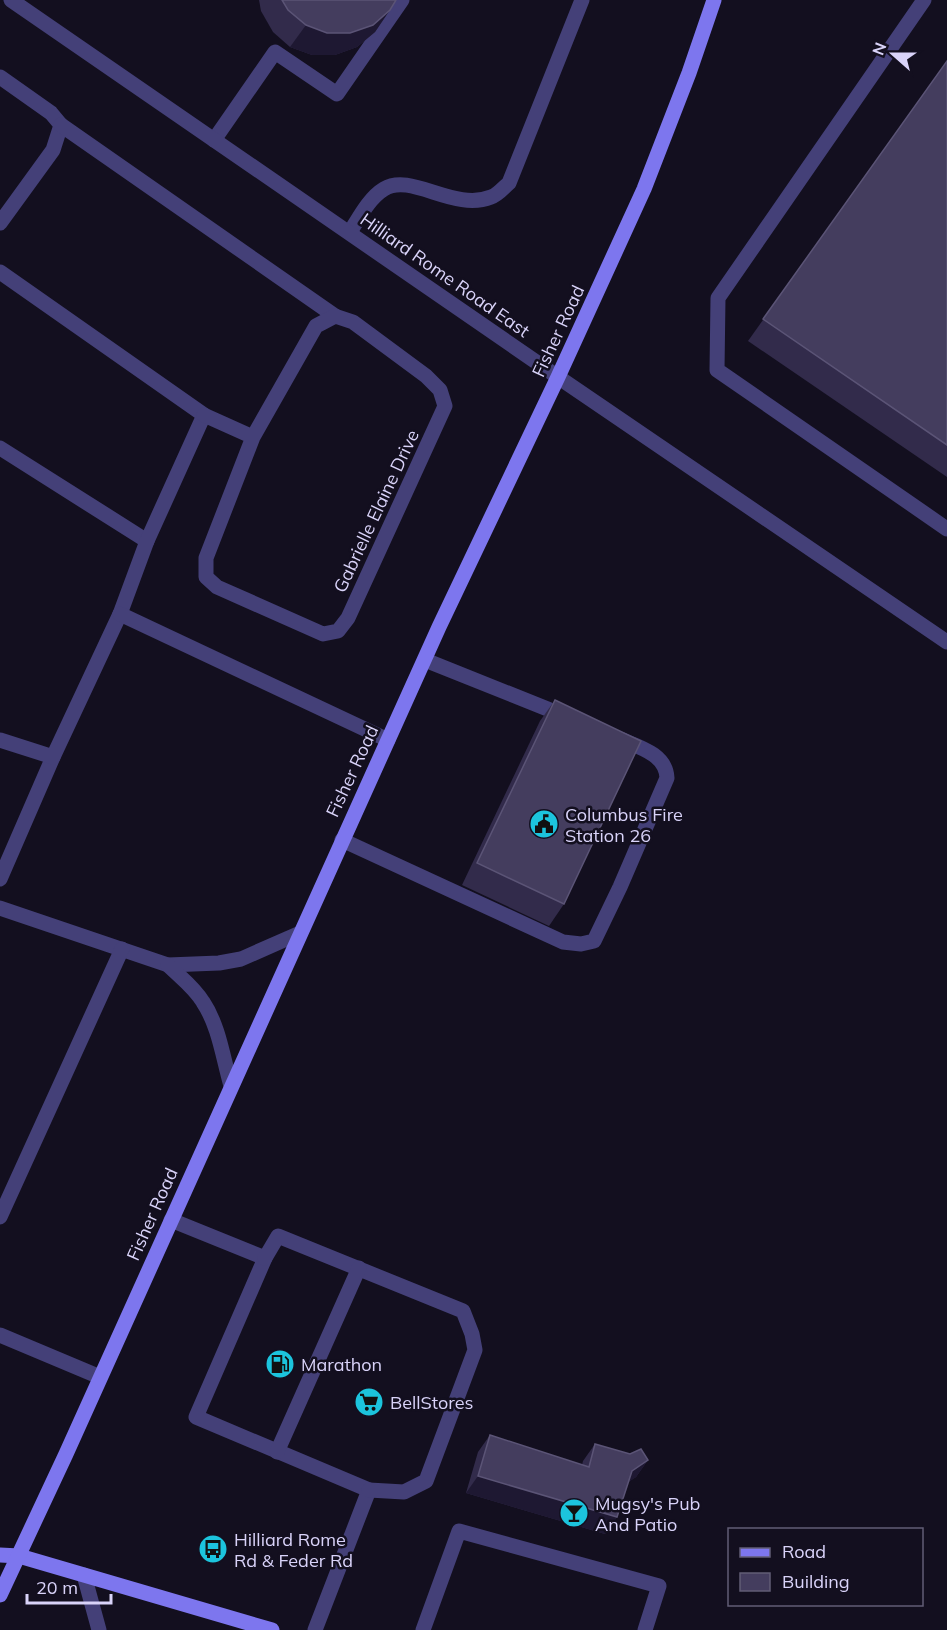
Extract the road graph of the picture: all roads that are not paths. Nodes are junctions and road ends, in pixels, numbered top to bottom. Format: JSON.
{"nodes":[{"id":1,"x":10,"y":0,"type":"edge"},
{"id":2,"x":402,"y":0,"type":"edge"},
{"id":3,"x":582,"y":0,"type":"edge"},
{"id":4,"x":714,"y":0,"type":"edge"},
{"id":5,"x":924,"y":0,"type":"edge"},
{"id":6,"x":0,"y":77,"type":"edge"},
{"id":7,"x":61,"y":125,"type":"junction"},
{"id":8,"x":214,"y":140,"type":"junction"},
{"id":9,"x":0,"y":223,"type":"edge"},
{"id":10,"x":350,"y":232,"type":"junction"},
{"id":11,"x":0,"y":272,"type":"edge"},
{"id":12,"x":334,"y":316,"type":"junction"},
{"id":13,"x":558,"y":377,"type":"junction"},
{"id":14,"x":204,"y":414,"type":"junction"},
{"id":15,"x":253,"y":437,"type":"junction"},
{"id":16,"x":0,"y":447,"type":"edge"},
{"id":17,"x":947,"y":529,"type":"edge"},
{"id":18,"x":147,"y":541,"type":"junction"},
{"id":19,"x":120,"y":614,"type":"junction"},
{"id":20,"x":947,"y":642,"type":"edge"},
{"id":21,"x":425,"y":660,"type":"junction"},
{"id":22,"x":578,"y":722,"type":"edge"},
{"id":23,"x":611,"y":736,"type":"edge"},
{"id":24,"x":0,"y":740,"type":"edge"},
{"id":25,"x":388,"y":740,"type":"junction"},
{"id":26,"x":53,"y":757,"type":"junction"},
{"id":27,"x":342,"y":840,"type":"junction"},
{"id":28,"x":0,"y":879,"type":"edge"},
{"id":29,"x":0,"y":908,"type":"edge"},
{"id":30,"x":300,"y":933,"type":"junction"},
{"id":31,"x":122,"y":949,"type":"junction"},
{"id":32,"x":168,"y":965,"type":"junction"},
{"id":33,"x":231,"y":1086,"type":"junction"},
{"id":34,"x":0,"y":1217,"type":"edge"},
{"id":35,"x":171,"y":1220,"type":"junction"},
{"id":36,"x":265,"y":1258,"type":"junction"},
{"id":37,"x":359,"y":1268,"type":"junction"},
{"id":38,"x":0,"y":1335,"type":"edge"},
{"id":39,"x":100,"y":1377,"type":"junction"},
{"id":40,"x":277,"y":1452,"type":"junction"},
{"id":41,"x":369,"y":1490,"type":"junction"},
{"id":42,"x":0,"y":1545,"type":"edge"},
{"id":43,"x":0,"y":1555,"type":"edge"},
{"id":44,"x":19,"y":1556,"type":"junction"},
{"id":45,"x":84,"y":1575,"type":"junction"},
{"id":46,"x":0,"y":1595,"type":"edge"},
{"id":47,"x":267,"y":1629,"type":"edge"},
{"id":48,"x":99,"y":1630,"type":"edge"},
{"id":49,"x":315,"y":1630,"type":"edge"},
{"id":50,"x":423,"y":1630,"type":"edge"},
{"id":51,"x":645,"y":1630,"type":"edge"}],
"edges":[{"from":1,"to":8,"type":"street","name":"Hilliard Rome Road East"},
{"from":2,"to":8,"type":"street"},
{"from":3,"to":10,"type":"street"},
{"from":4,"to":13,"type":"main road","name":"Fisher Road"},
{"from":5,"to":17,"type":"street"},
{"from":6,"to":7,"type":"street"},
{"from":7,"to":9,"type":"street"},
{"from":7,"to":12,"type":"street"},
{"from":8,"to":10,"type":"street","name":"Hilliard Rome Road East"},
{"from":10,"to":13,"type":"street","name":"Hilliard Rome Road East"},
{"from":11,"to":14,"type":"street"},
{"from":12,"to":15,"type":"street","name":"Gabrielle Elaine Drive"},
{"from":12,"to":15,"type":"street","name":"Gabrielle Elaine Drive"},
{"from":13,"to":20,"type":"street","name":"Hilliard Rome Road East"},
{"from":13,"to":21,"type":"main road","name":"Fisher Road"},
{"from":14,"to":15,"type":"street"},
{"from":14,"to":18,"type":"street"},
{"from":16,"to":18,"type":"street"},
{"from":18,"to":19,"type":"street"},
{"from":19,"to":25,"type":"street"},
{"from":19,"to":26,"type":"street"},
{"from":21,"to":22,"type":"street"},
{"from":21,"to":25,"type":"main road","name":"Fisher Road"},
{"from":23,"to":27,"type":"street"},
{"from":24,"to":26,"type":"street"},
{"from":25,"to":27,"type":"main road","name":"Fisher Road"},
{"from":26,"to":28,"type":"street"},
{"from":27,"to":30,"type":"main road","name":"Fisher Road"},
{"from":29,"to":31,"type":"street"},
{"from":30,"to":32,"type":"street"},
{"from":30,"to":33,"type":"main road","name":"Fisher Road"},
{"from":31,"to":32,"type":"street"},
{"from":31,"to":34,"type":"street"},
{"from":32,"to":33,"type":"street"},
{"from":33,"to":35,"type":"main road","name":"Fisher Road"},
{"from":35,"to":36,"type":"street"},
{"from":35,"to":39,"type":"main road","name":"Fisher Road"},
{"from":36,"to":37,"type":"street"},
{"from":36,"to":40,"type":"street"},
{"from":37,"to":40,"type":"street"},
{"from":37,"to":41,"type":"street"},
{"from":38,"to":39,"type":"street"},
{"from":39,"to":44,"type":"main road","name":"Fisher Road"},
{"from":40,"to":41,"type":"street"},
{"from":41,"to":49,"type":"street"},
{"from":42,"to":44,"type":"main road"},
{"from":43,"to":44,"type":"main road"},
{"from":44,"to":45,"type":"main road"},
{"from":44,"to":46,"type":"main road","name":"Fisher Road"},
{"from":45,"to":47,"type":"main road"},
{"from":45,"to":48,"type":"street"},
{"from":50,"to":51,"type":"street"}]}
